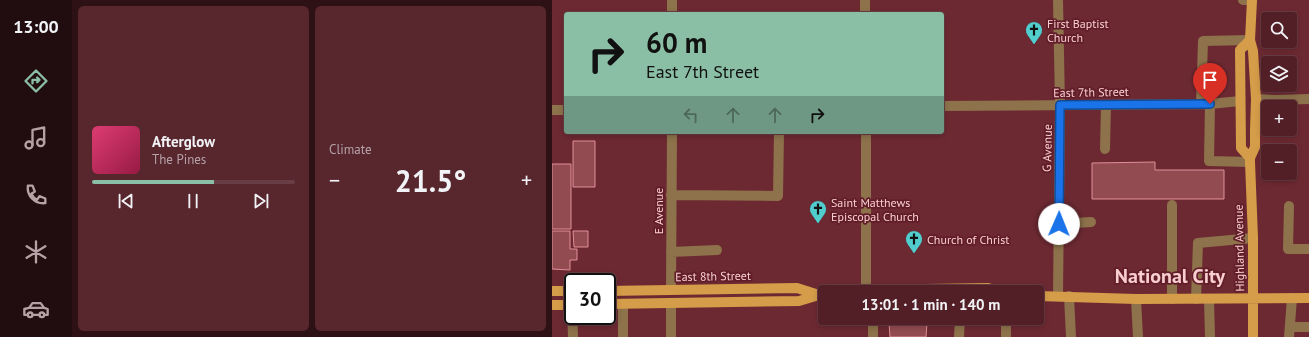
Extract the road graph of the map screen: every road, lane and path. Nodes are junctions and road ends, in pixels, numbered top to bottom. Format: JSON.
{"nodes":[{"id":1,"x":672,"y":0,"type":"edge"},
{"id":2,"x":865,"y":0,"type":"edge"},
{"id":3,"x":1058,"y":0,"type":"edge"},
{"id":4,"x":1243,"y":0,"type":"edge"},
{"id":5,"x":1252,"y":0,"type":"edge"},
{"id":6,"x":672,"y":12,"type":"edge"},
{"id":7,"x":865,"y":12,"type":"edge"},
{"id":8,"x":1250,"y":40,"type":"junction"},
{"id":9,"x":1256,"y":99,"type":"junction"},
{"id":10,"x":1309,"y":99,"type":"edge"},
{"id":11,"x":1240,"y":101,"type":"junction"},
{"id":12,"x":1206,"y":104,"type":"junction"},
{"id":13,"x":1060,"y":105,"type":"junction"},
{"id":14,"x":1106,"y":105,"type":"junction"},
{"id":15,"x":944,"y":106,"type":"edge"},
{"id":16,"x":552,"y":110,"type":"edge"},
{"id":17,"x":564,"y":110,"type":"edge"},
{"id":18,"x":672,"y":134,"type":"edge"},
{"id":19,"x":779,"y":134,"type":"edge"},
{"id":20,"x":866,"y":134,"type":"edge"},
{"id":21,"x":1105,"y":149,"type":"dead end"},
{"id":22,"x":1250,"y":160,"type":"junction"},
{"id":23,"x":671,"y":195,"type":"junction"},
{"id":24,"x":1172,"y":205,"type":"dead end"},
{"id":25,"x":1289,"y":206,"type":"dead end"},
{"id":26,"x":1091,"y":222,"type":"dead end"},
{"id":27,"x":1059,"y":224,"type":"junction"},
{"id":28,"x":1252,"y":238,"type":"junction"},
{"id":29,"x":717,"y":250,"type":"dead end"},
{"id":30,"x":1309,"y":250,"type":"edge"},
{"id":31,"x":671,"y":252,"type":"junction"},
{"id":32,"x":866,"y":285,"type":"edge"},
{"id":33,"x":670,"y":290,"type":"junction"},
{"id":34,"x":552,"y":291,"type":"edge"},
{"id":35,"x":564,"y":291,"type":"edge"},
{"id":36,"x":616,"y":291,"type":"edge"},
{"id":37,"x":818,"y":294,"type":"edge"},
{"id":38,"x":818,"y":296,"type":"edge"},
{"id":39,"x":1044,"y":296,"type":"edge"},
{"id":40,"x":1058,"y":296,"type":"junction"},
{"id":41,"x":1069,"y":296,"type":"junction"},
{"id":42,"x":1209,"y":298,"type":"junction"},
{"id":43,"x":1253,"y":298,"type":"junction"},
{"id":44,"x":1292,"y":298,"type":"junction"},
{"id":45,"x":1309,"y":298,"type":"edge"},
{"id":46,"x":1136,"y":299,"type":"junction"},
{"id":47,"x":1172,"y":299,"type":"junction"},
{"id":48,"x":1196,"y":299,"type":"junction"},
{"id":49,"x":616,"y":304,"type":"edge"},
{"id":50,"x":622,"y":304,"type":"junction"},
{"id":51,"x":671,"y":304,"type":"junction"},
{"id":52,"x":552,"y":305,"type":"edge"},
{"id":53,"x":564,"y":305,"type":"edge"},
{"id":54,"x":573,"y":325,"type":"edge"},
{"id":55,"x":873,"y":325,"type":"edge"},
{"id":56,"x":960,"y":325,"type":"edge"},
{"id":57,"x":1006,"y":325,"type":"edge"},
{"id":58,"x":1309,"y":327,"type":"edge"},
{"id":59,"x":1289,"y":332,"type":"edge"},
{"id":60,"x":573,"y":337,"type":"edge"},
{"id":61,"x":623,"y":337,"type":"edge"},
{"id":62,"x":671,"y":337,"type":"edge"},
{"id":63,"x":873,"y":337,"type":"edge"},
{"id":64,"x":959,"y":337,"type":"edge"},
{"id":65,"x":1006,"y":337,"type":"edge"},
{"id":66,"x":1071,"y":337,"type":"edge"},
{"id":67,"x":1138,"y":337,"type":"edge"},
{"id":68,"x":1210,"y":337,"type":"edge"},
{"id":69,"x":1253,"y":337,"type":"edge"}],
"edges":[{"from":1,"to":6,"type":"street"},
{"from":2,"to":7,"type":"street"},
{"from":3,"to":13,"type":"street","name":"G Avenue"},
{"from":4,"to":5,"type":"street"},
{"from":5,"to":8,"type":"main road","name":"Highland Avenue"},
{"from":8,"to":9,"type":"main road","name":"Highland Avenue"},
{"from":8,"to":11,"type":"main road","name":"Highland Avenue"},
{"from":8,"to":12,"type":"street"},
{"from":9,"to":10,"type":"street"},
{"from":9,"to":22,"type":"main road","name":"Highland Avenue"},
{"from":11,"to":12,"type":"street","name":"East 7th Street"},
{"from":11,"to":22,"type":"main road","name":"Highland Avenue"},
{"from":12,"to":14,"type":"street","name":"East 7th Street"},
{"from":12,"to":22,"type":"street"},
{"from":13,"to":14,"type":"street","name":"East 7th Street"},
{"from":13,"to":15,"type":"street","name":"East 7th Street"},
{"from":13,"to":27,"type":"street","name":"G Avenue"},
{"from":14,"to":21,"type":"street"},
{"from":16,"to":17,"type":"street"},
{"from":18,"to":23,"type":"street","name":"E Avenue"},
{"from":19,"to":23,"type":"street"},
{"from":20,"to":32,"type":"street"},
{"from":22,"to":28,"type":"main road","name":"Highland Avenue"},
{"from":23,"to":31,"type":"street","name":"E Avenue"},
{"from":24,"to":47,"type":"street"},
{"from":25,"to":30,"type":"street"},
{"from":26,"to":27,"type":"street"},
{"from":27,"to":40,"type":"street","name":"G Avenue"},
{"from":28,"to":43,"type":"main road","name":"Highland Avenue"},
{"from":28,"to":48,"type":"street"},
{"from":29,"to":31,"type":"street"},
{"from":31,"to":33,"type":"street","name":"E Avenue"},
{"from":33,"to":36,"type":"main road","name":"East 8th Street"},
{"from":33,"to":37,"type":"main road","name":"East 8th Street"},
{"from":34,"to":35,"type":"main road"},
{"from":38,"to":51,"type":"main road","name":"East 8th Street"},
{"from":39,"to":40,"type":"main road"},
{"from":40,"to":41,"type":"main road"},
{"from":41,"to":46,"type":"main road"},
{"from":41,"to":66,"type":"street"},
{"from":42,"to":43,"type":"main road"},
{"from":42,"to":48,"type":"main road"},
{"from":42,"to":68,"type":"street"},
{"from":43,"to":44,"type":"main road"},
{"from":43,"to":69,"type":"main road","name":"Highland Avenue"},
{"from":44,"to":45,"type":"main road"},
{"from":44,"to":59,"type":"street"},
{"from":46,"to":47,"type":"main road"},
{"from":46,"to":67,"type":"street"},
{"from":47,"to":48,"type":"main road"},
{"from":49,"to":50,"type":"main road","name":"East 8th Street"},
{"from":50,"to":51,"type":"main road","name":"East 8th Street"},
{"from":50,"to":61,"type":"street"},
{"from":51,"to":62,"type":"street"},
{"from":52,"to":53,"type":"main road"},
{"from":54,"to":60,"type":"street"},
{"from":55,"to":63,"type":"street"},
{"from":56,"to":64,"type":"street"},
{"from":57,"to":65,"type":"street"},
{"from":58,"to":59,"type":"street"}]}
